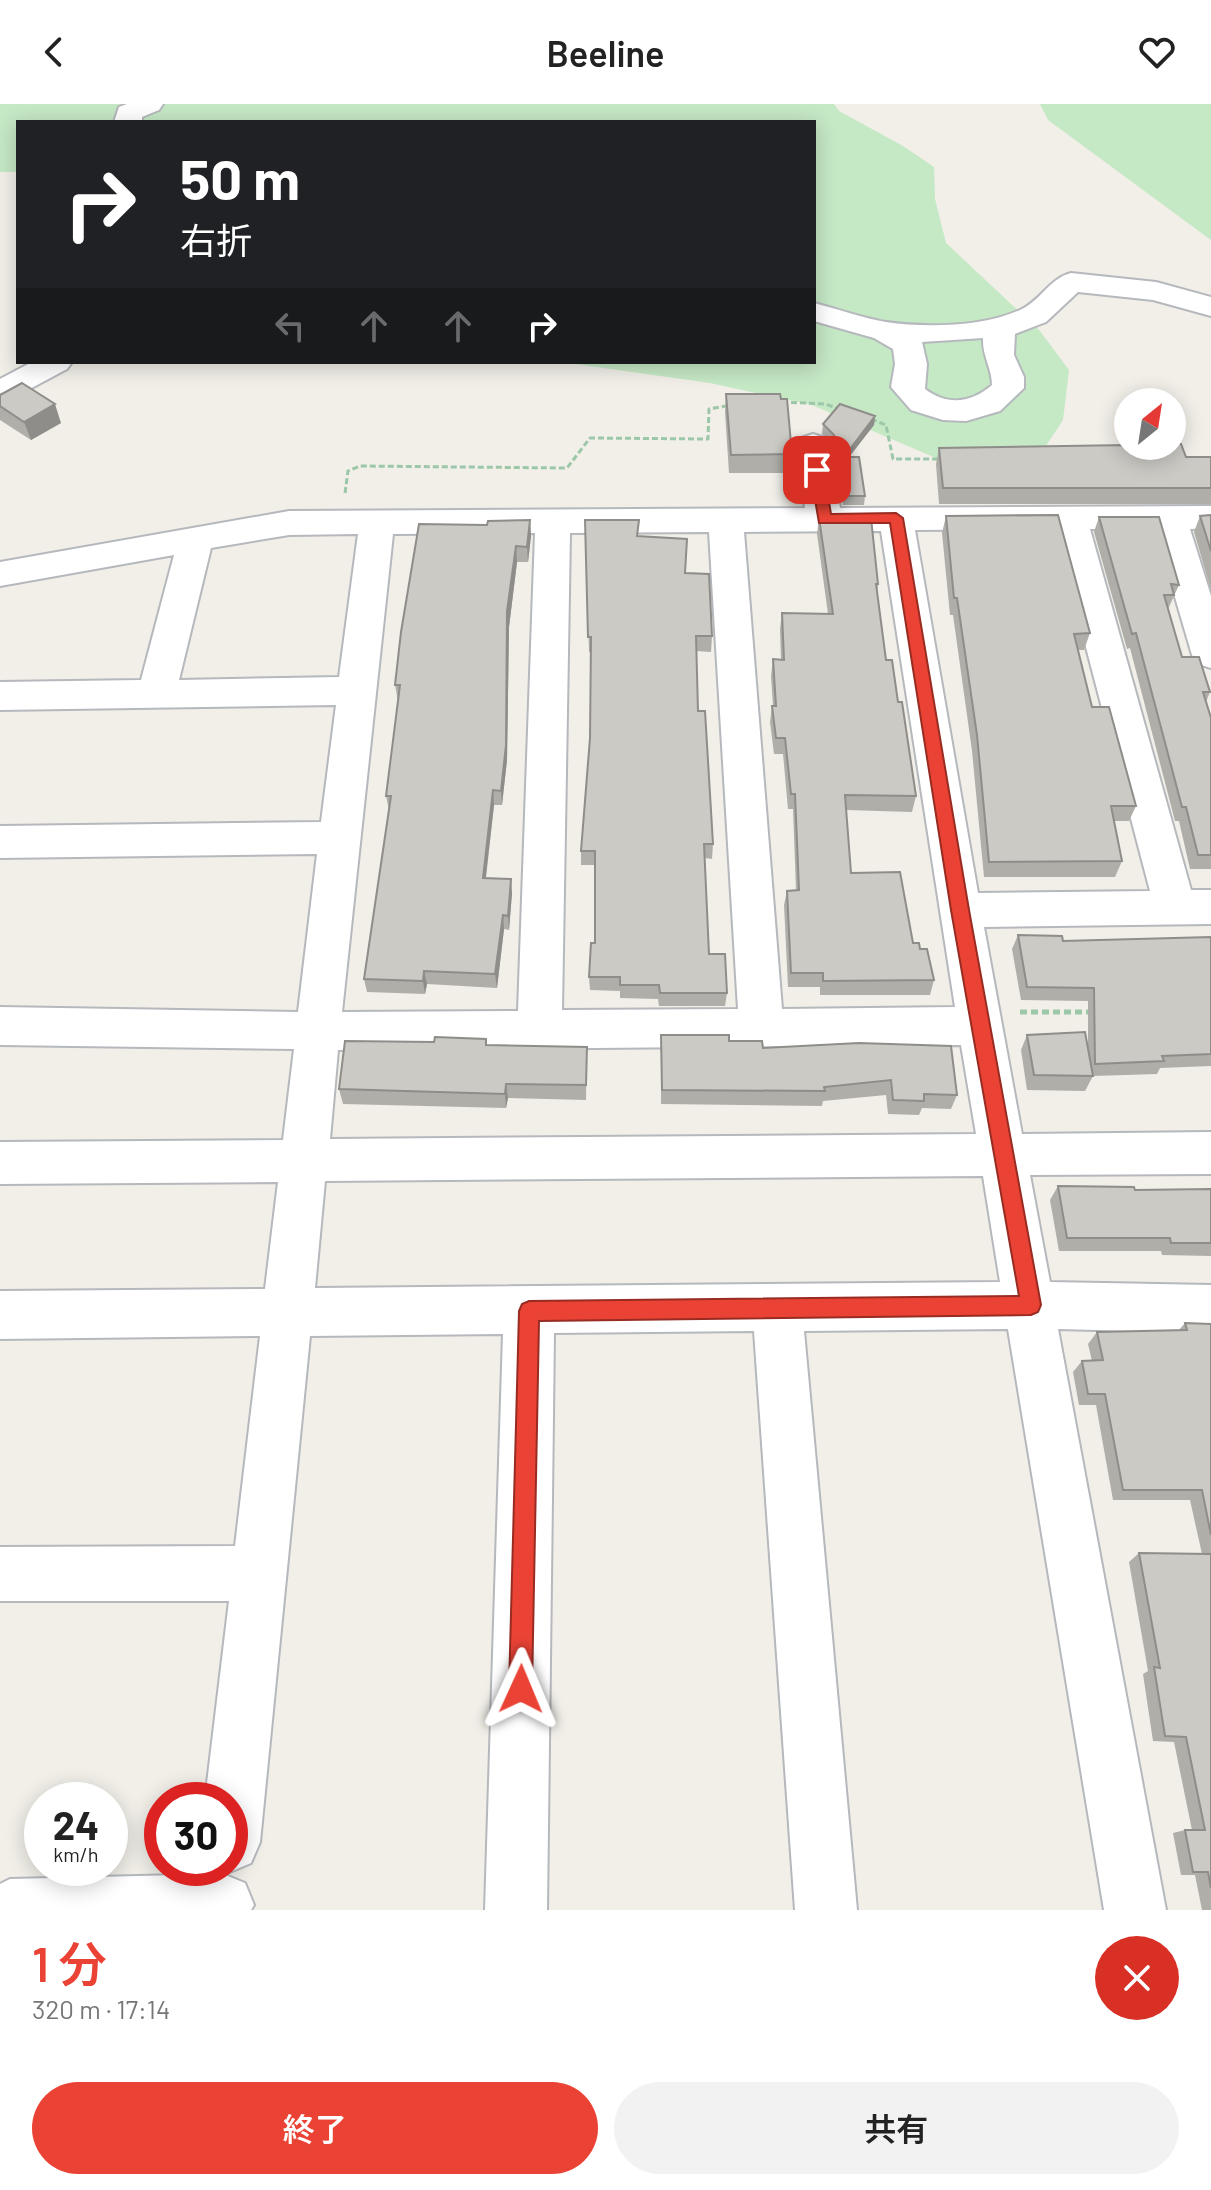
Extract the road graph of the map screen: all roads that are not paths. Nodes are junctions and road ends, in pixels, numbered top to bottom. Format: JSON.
{"nodes":[{"id":1,"x":150,"y":104,"type":"edge"},
{"id":2,"x":128,"y":120,"type":"edge"},
{"id":3,"x":1211,"y":307,"type":"edge"},
{"id":4,"x":816,"y":313,"type":"edge"},
{"id":5,"x":1006,"y":325,"type":"junction"},
{"id":6,"x":885,"y":331,"type":"junction"},
{"id":7,"x":52,"y":364,"type":"edge"},
{"id":8,"x":0,"y":392,"type":"edge"},
{"id":9,"x":813,"y":445,"type":"dead end"},
{"id":10,"x":1169,"y":517,"type":"junction"},
{"id":11,"x":1211,"y":517,"type":"edge"},
{"id":12,"x":896,"y":518,"type":"junction"},
{"id":13,"x":1069,"y":518,"type":"junction"},
{"id":14,"x":726,"y":519,"type":"junction"},
{"id":15,"x":824,"y":519,"type":"junction"},
{"id":16,"x":553,"y":520,"type":"junction"},
{"id":17,"x":359,"y":521,"type":"junction"},
{"id":18,"x":196,"y":539,"type":"junction"},
{"id":19,"x":0,"y":574,"type":"edge"},
{"id":20,"x":1211,"y":655,"type":"edge"},
{"id":21,"x":356,"y":691,"type":"junction"},
{"id":22,"x":156,"y":694,"type":"junction"},
{"id":23,"x":0,"y":696,"type":"edge"},
{"id":24,"x":339,"y":838,"type":"junction"},
{"id":25,"x":0,"y":842,"type":"edge"},
{"id":26,"x":1193,"y":907,"type":"edge"},
{"id":27,"x":960,"y":910,"type":"junction"},
{"id":28,"x":980,"y":1019,"type":"junction"},
{"id":29,"x":0,"y":1026,"type":"edge"},
{"id":30,"x":761,"y":1027,"type":"junction"},
{"id":31,"x":540,"y":1028,"type":"junction"},
{"id":32,"x":318,"y":1031,"type":"junction"},
{"id":33,"x":1211,"y":1153,"type":"edge"},
{"id":34,"x":1005,"y":1157,"type":"junction"},
{"id":35,"x":303,"y":1162,"type":"junction"},
{"id":36,"x":0,"y":1163,"type":"edge"},
{"id":37,"x":1031,"y":1305,"type":"junction"},
{"id":38,"x":777,"y":1308,"type":"junction"},
{"id":39,"x":1211,"y":1309,"type":"edge"},
{"id":40,"x":529,"y":1311,"type":"junction"},
{"id":41,"x":287,"y":1313,"type":"junction"},
{"id":42,"x":0,"y":1315,"type":"edge"},
{"id":43,"x":259,"y":1573,"type":"junction"},
{"id":44,"x":0,"y":1574,"type":"edge"},
{"id":45,"x":236,"y":1782,"type":"edge"},
{"id":46,"x":224,"y":1894,"type":"edge"},
{"id":47,"x":10,"y":1910,"type":"edge"},
{"id":48,"x":516,"y":1910,"type":"edge"},
{"id":49,"x":826,"y":1910,"type":"edge"},
{"id":50,"x":1135,"y":1910,"type":"edge"}],
"edges":[{"from":1,"to":2,"type":"street"},
{"from":3,"to":5,"type":"street"},
{"from":4,"to":6,"type":"street"},
{"from":5,"to":6,"type":"street"},
{"from":5,"to":6,"type":"street"},
{"from":7,"to":8,"type":"street"},
{"from":9,"to":15,"type":"street"},
{"from":10,"to":11,"type":"street"},
{"from":10,"to":13,"type":"street"},
{"from":10,"to":20,"type":"street"},
{"from":12,"to":13,"type":"street"},
{"from":12,"to":15,"type":"street"},
{"from":12,"to":27,"type":"street"},
{"from":13,"to":26,"type":"street"},
{"from":14,"to":15,"type":"street"},
{"from":14,"to":16,"type":"street"},
{"from":14,"to":30,"type":"street"},
{"from":16,"to":17,"type":"street"},
{"from":16,"to":31,"type":"street"},
{"from":17,"to":18,"type":"street"},
{"from":17,"to":21,"type":"street"},
{"from":18,"to":19,"type":"street"},
{"from":18,"to":22,"type":"street"},
{"from":21,"to":22,"type":"street"},
{"from":21,"to":24,"type":"street"},
{"from":22,"to":23,"type":"street"},
{"from":24,"to":25,"type":"street"},
{"from":24,"to":32,"type":"street"},
{"from":26,"to":27,"type":"street"},
{"from":27,"to":28,"type":"street"},
{"from":28,"to":30,"type":"street"},
{"from":28,"to":34,"type":"street"},
{"from":29,"to":32,"type":"street"},
{"from":30,"to":31,"type":"street"},
{"from":31,"to":32,"type":"street"},
{"from":32,"to":35,"type":"street"},
{"from":33,"to":34,"type":"street"},
{"from":34,"to":35,"type":"street"},
{"from":34,"to":37,"type":"street"},
{"from":35,"to":36,"type":"street"},
{"from":35,"to":41,"type":"street"},
{"from":37,"to":38,"type":"street"},
{"from":37,"to":39,"type":"street"},
{"from":37,"to":50,"type":"street"},
{"from":38,"to":40,"type":"street"},
{"from":38,"to":49,"type":"street"},
{"from":40,"to":41,"type":"street"},
{"from":40,"to":48,"type":"street"},
{"from":41,"to":42,"type":"street"},
{"from":41,"to":43,"type":"street"},
{"from":43,"to":44,"type":"street"},
{"from":43,"to":45,"type":"street"},
{"from":46,"to":47,"type":"street"}]}
